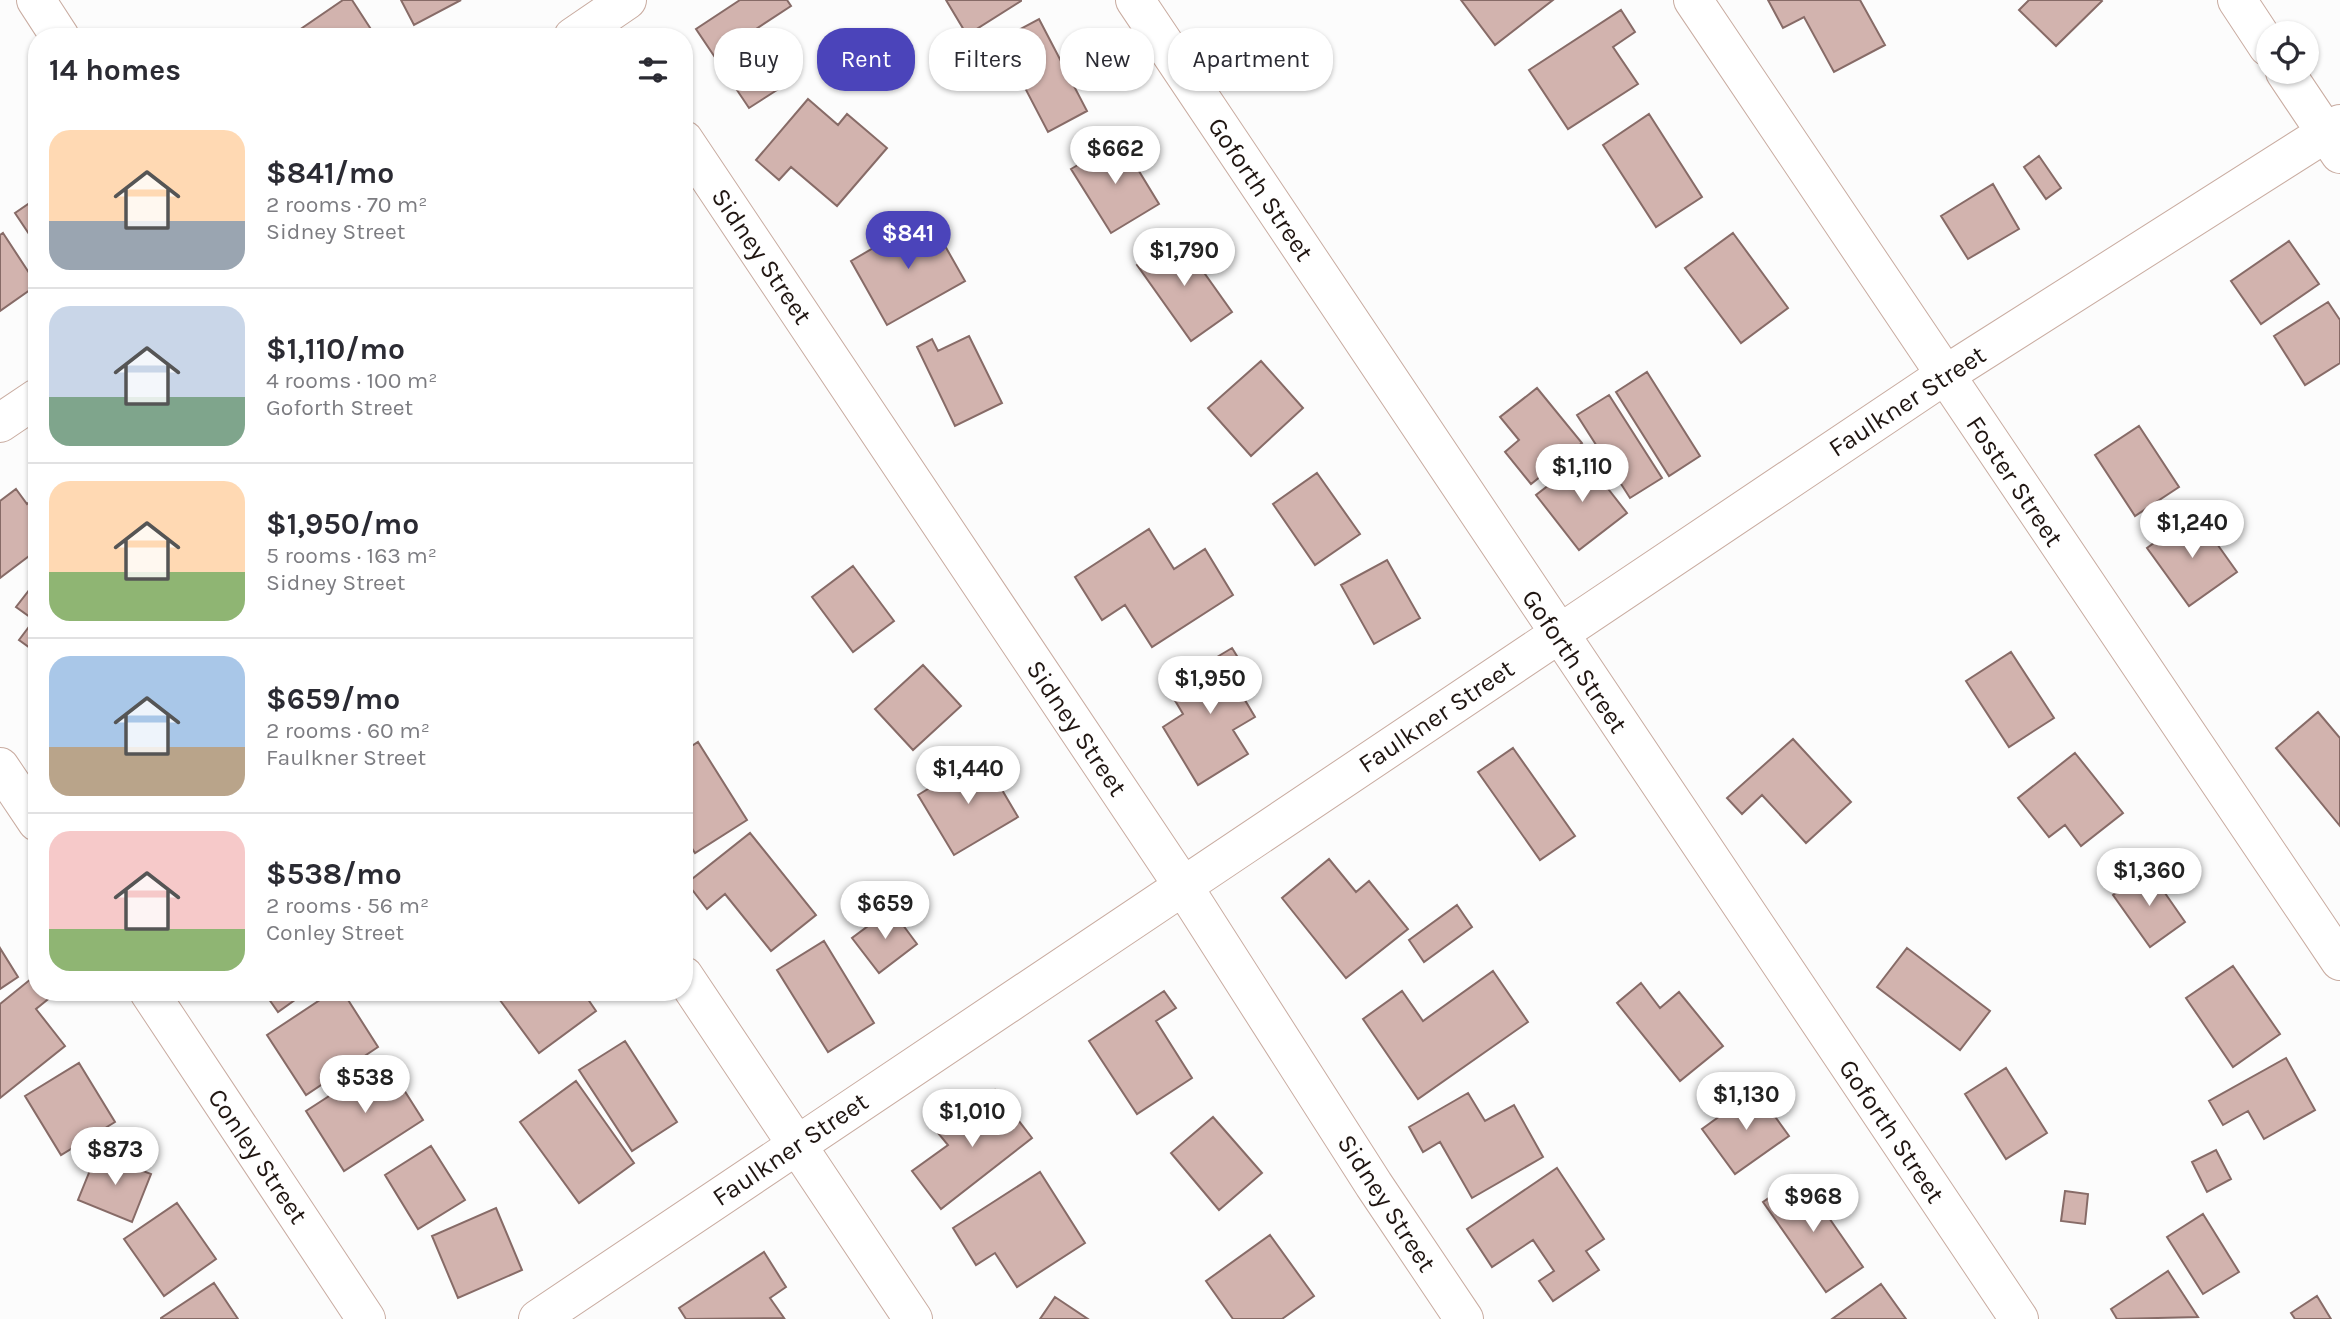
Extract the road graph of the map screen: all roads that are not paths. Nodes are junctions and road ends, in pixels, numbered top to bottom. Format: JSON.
{"nodes":[{"id":1,"x":36,"y":0,"type":"edge"},
{"id":2,"x":1135,"y":0,"type":"edge"},
{"id":3,"x":1693,"y":0,"type":"edge"},
{"id":4,"x":2237,"y":0,"type":"edge"},
{"id":5,"x":54,"y":28,"type":"edge"},
{"id":6,"x":2256,"y":29,"type":"edge"},
{"id":7,"x":2294,"y":84,"type":"edge"},
{"id":8,"x":2335,"y":137,"type":"edge"},
{"id":9,"x":693,"y":153,"type":"edge"},
{"id":10,"x":1945,"y":375,"type":"junction"},
{"id":11,"x":28,"y":404,"type":"edge"},
{"id":12,"x":0,"y":423,"type":"edge"},
{"id":13,"x":1558,"y":635,"type":"junction"},
{"id":14,"x":0,"y":767,"type":"edge"},
{"id":15,"x":28,"y":809,"type":"edge"},
{"id":16,"x":1183,"y":886,"type":"junction"},
{"id":17,"x":2340,"y":961,"type":"edge"},
{"id":18,"x":693,"y":990,"type":"edge"},
{"id":19,"x":155,"y":1001,"type":"edge"},
{"id":20,"x":796,"y":1145,"type":"junction"},
{"id":21,"x":366,"y":1319,"type":"edge"},
{"id":22,"x":538,"y":1319,"type":"edge"},
{"id":23,"x":913,"y":1319,"type":"edge"},
{"id":24,"x":1464,"y":1319,"type":"edge"},
{"id":25,"x":2019,"y":1319,"type":"edge"}],
"edges":[{"from":1,"to":5,"type":"street"},
{"from":2,"to":13,"type":"street","name":"Goforth Street"},
{"from":3,"to":10,"type":"street","name":"Foster Street"},
{"from":4,"to":6,"type":"street"},
{"from":7,"to":8,"type":"street"},
{"from":8,"to":10,"type":"street","name":"Faulkner Street"},
{"from":9,"to":16,"type":"street","name":"Sidney Street"},
{"from":10,"to":13,"type":"street","name":"Faulkner Street"},
{"from":10,"to":17,"type":"street","name":"Foster Street"},
{"from":11,"to":12,"type":"street"},
{"from":13,"to":16,"type":"street","name":"Faulkner Street"},
{"from":13,"to":25,"type":"street","name":"Goforth Street"},
{"from":14,"to":15,"type":"street"},
{"from":16,"to":20,"type":"street","name":"Faulkner Street"},
{"from":16,"to":24,"type":"street","name":"Sidney Street"},
{"from":18,"to":20,"type":"street"},
{"from":19,"to":21,"type":"street","name":"Conley Street"},
{"from":20,"to":22,"type":"street","name":"Faulkner Street"},
{"from":20,"to":23,"type":"street"}]}
